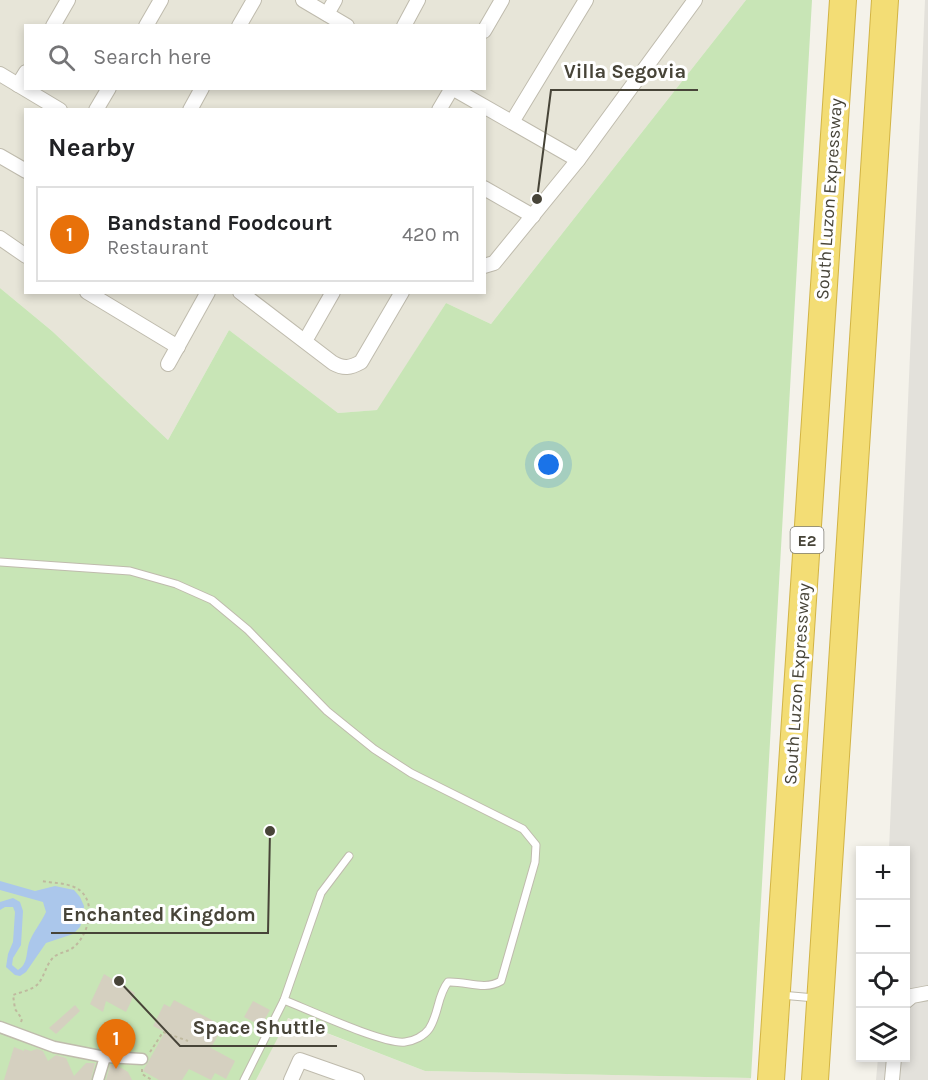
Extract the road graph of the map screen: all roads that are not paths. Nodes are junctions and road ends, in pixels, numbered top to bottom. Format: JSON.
{"nodes":[{"id":1,"x":68,"y":0,"type":"edge"},
{"id":2,"x":161,"y":0,"type":"edge"},
{"id":3,"x":254,"y":0,"type":"edge"},
{"id":4,"x":303,"y":0,"type":"edge"},
{"id":5,"x":335,"y":0,"type":"edge"},
{"id":6,"x":418,"y":0,"type":"edge"},
{"id":7,"x":502,"y":0,"type":"edge"},
{"id":8,"x":586,"y":0,"type":"edge"},
{"id":9,"x":695,"y":0,"type":"edge"},
{"id":10,"x":843,"y":0,"type":"edge"},
{"id":11,"x":885,"y":0,"type":"edge"},
{"id":12,"x":327,"y":14,"type":"junction"},
{"id":13,"x":54,"y":24,"type":"edge"},
{"id":14,"x":147,"y":24,"type":"edge"},
{"id":15,"x":240,"y":24,"type":"edge"},
{"id":16,"x":344,"y":24,"type":"edge"},
{"id":17,"x":405,"y":24,"type":"edge"},
{"id":18,"x":486,"y":28,"type":"edge"},
{"id":19,"x":0,"y":75,"type":"edge"},
{"id":20,"x":24,"y":75,"type":"edge"},
{"id":21,"x":18,"y":85,"type":"junction"},
{"id":22,"x":24,"y":89,"type":"edge"},
{"id":23,"x":26,"y":90,"type":"edge"},
{"id":24,"x":108,"y":90,"type":"edge"},
{"id":25,"x":201,"y":90,"type":"edge"},
{"id":26,"x":451,"y":90,"type":"edge"},
{"id":27,"x":456,"y":90,"type":"edge"},
{"id":28,"x":57,"y":108,"type":"edge"},
{"id":29,"x":97,"y":108,"type":"edge"},
{"id":30,"x":191,"y":108,"type":"edge"},
{"id":31,"x":440,"y":108,"type":"edge"},
{"id":32,"x":512,"y":122,"type":"junction"},
{"id":33,"x":0,"y":156,"type":"edge"},
{"id":34,"x":578,"y":160,"type":"junction"},
{"id":35,"x":24,"y":170,"type":"edge"},
{"id":36,"x":486,"y":189,"type":"edge"},
{"id":37,"x":533,"y":216,"type":"junction"},
{"id":38,"x":0,"y":238,"type":"edge"},
{"id":39,"x":24,"y":255,"type":"edge"},
{"id":40,"x":486,"y":265,"type":"edge"},
{"id":41,"x":90,"y":294,"type":"edge"},
{"id":42,"x":207,"y":294,"type":"edge"},
{"id":43,"x":243,"y":294,"type":"edge"},
{"id":44,"x":332,"y":294,"type":"edge"},
{"id":45,"x":401,"y":294,"type":"edge"},
{"id":46,"x":305,"y":341,"type":"junction"},
{"id":47,"x":178,"y":347,"type":"junction"},
{"id":48,"x":168,"y":364,"type":"dead end"},
{"id":49,"x":0,"y":562,"type":"edge"},
{"id":50,"x":349,"y":856,"type":"dead end"},
{"id":51,"x":928,"y":993,"type":"edge"},
{"id":52,"x":777,"y":995,"type":"junction"},
{"id":53,"x":910,"y":998,"type":"edge"},
{"id":54,"x":820,"y":999,"type":"junction"},
{"id":55,"x":284,"y":1000,"type":"junction"},
{"id":56,"x":0,"y":1026,"type":"edge"},
{"id":57,"x":105,"y":1058,"type":"junction"},
{"id":58,"x":142,"y":1059,"type":"road end"},
{"id":59,"x":894,"y":1062,"type":"edge"},
{"id":60,"x":98,"y":1080,"type":"edge"},
{"id":61,"x":244,"y":1080,"type":"edge"},
{"id":62,"x":291,"y":1080,"type":"edge"},
{"id":63,"x":357,"y":1080,"type":"edge"},
{"id":64,"x":771,"y":1080,"type":"edge"},
{"id":65,"x":815,"y":1080,"type":"edge"},
{"id":66,"x":892,"y":1080,"type":"edge"}],
"edges":[{"from":1,"to":13,"type":"street"},
{"from":2,"to":14,"type":"street"},
{"from":3,"to":15,"type":"street"},
{"from":4,"to":12,"type":"street"},
{"from":5,"to":12,"type":"street"},
{"from":6,"to":17,"type":"street"},
{"from":7,"to":18,"type":"street"},
{"from":8,"to":32,"type":"street"},
{"from":9,"to":34,"type":"street"},
{"from":10,"to":52,"type":"highway","name":"South Luzon Expressway","number":"E2"},
{"from":11,"to":54,"type":"highway","number":"E2"},
{"from":12,"to":16,"type":"street"},
{"from":19,"to":21,"type":"street"},
{"from":20,"to":21,"type":"street"},
{"from":21,"to":22,"type":"street"},
{"from":23,"to":28,"type":"street"},
{"from":24,"to":29,"type":"street"},
{"from":25,"to":30,"type":"street"},
{"from":26,"to":31,"type":"street"},
{"from":27,"to":32,"type":"street"},
{"from":32,"to":34,"type":"street"},
{"from":33,"to":35,"type":"street"},
{"from":34,"to":37,"type":"street"},
{"from":36,"to":37,"type":"street"},
{"from":37,"to":40,"type":"street"},
{"from":38,"to":39,"type":"street"},
{"from":41,"to":47,"type":"street"},
{"from":42,"to":47,"type":"street"},
{"from":43,"to":46,"type":"street"},
{"from":44,"to":46,"type":"street"},
{"from":45,"to":46,"type":"street"},
{"from":47,"to":48,"type":"street"},
{"from":49,"to":55,"type":"lane"},
{"from":50,"to":55,"type":"lane"},
{"from":51,"to":53,"type":"street"},
{"from":52,"to":54,"type":"lane"},
{"from":52,"to":64,"type":"highway","name":"South Luzon Expressway","number":"E2"},
{"from":54,"to":65,"type":"highway","number":"E2"},
{"from":55,"to":61,"type":"lane"},
{"from":56,"to":57,"type":"street"},
{"from":57,"to":58,"type":"street"},
{"from":57,"to":60,"type":"street"},
{"from":59,"to":66,"type":"street"},
{"from":62,"to":63,"type":"street"}]}
